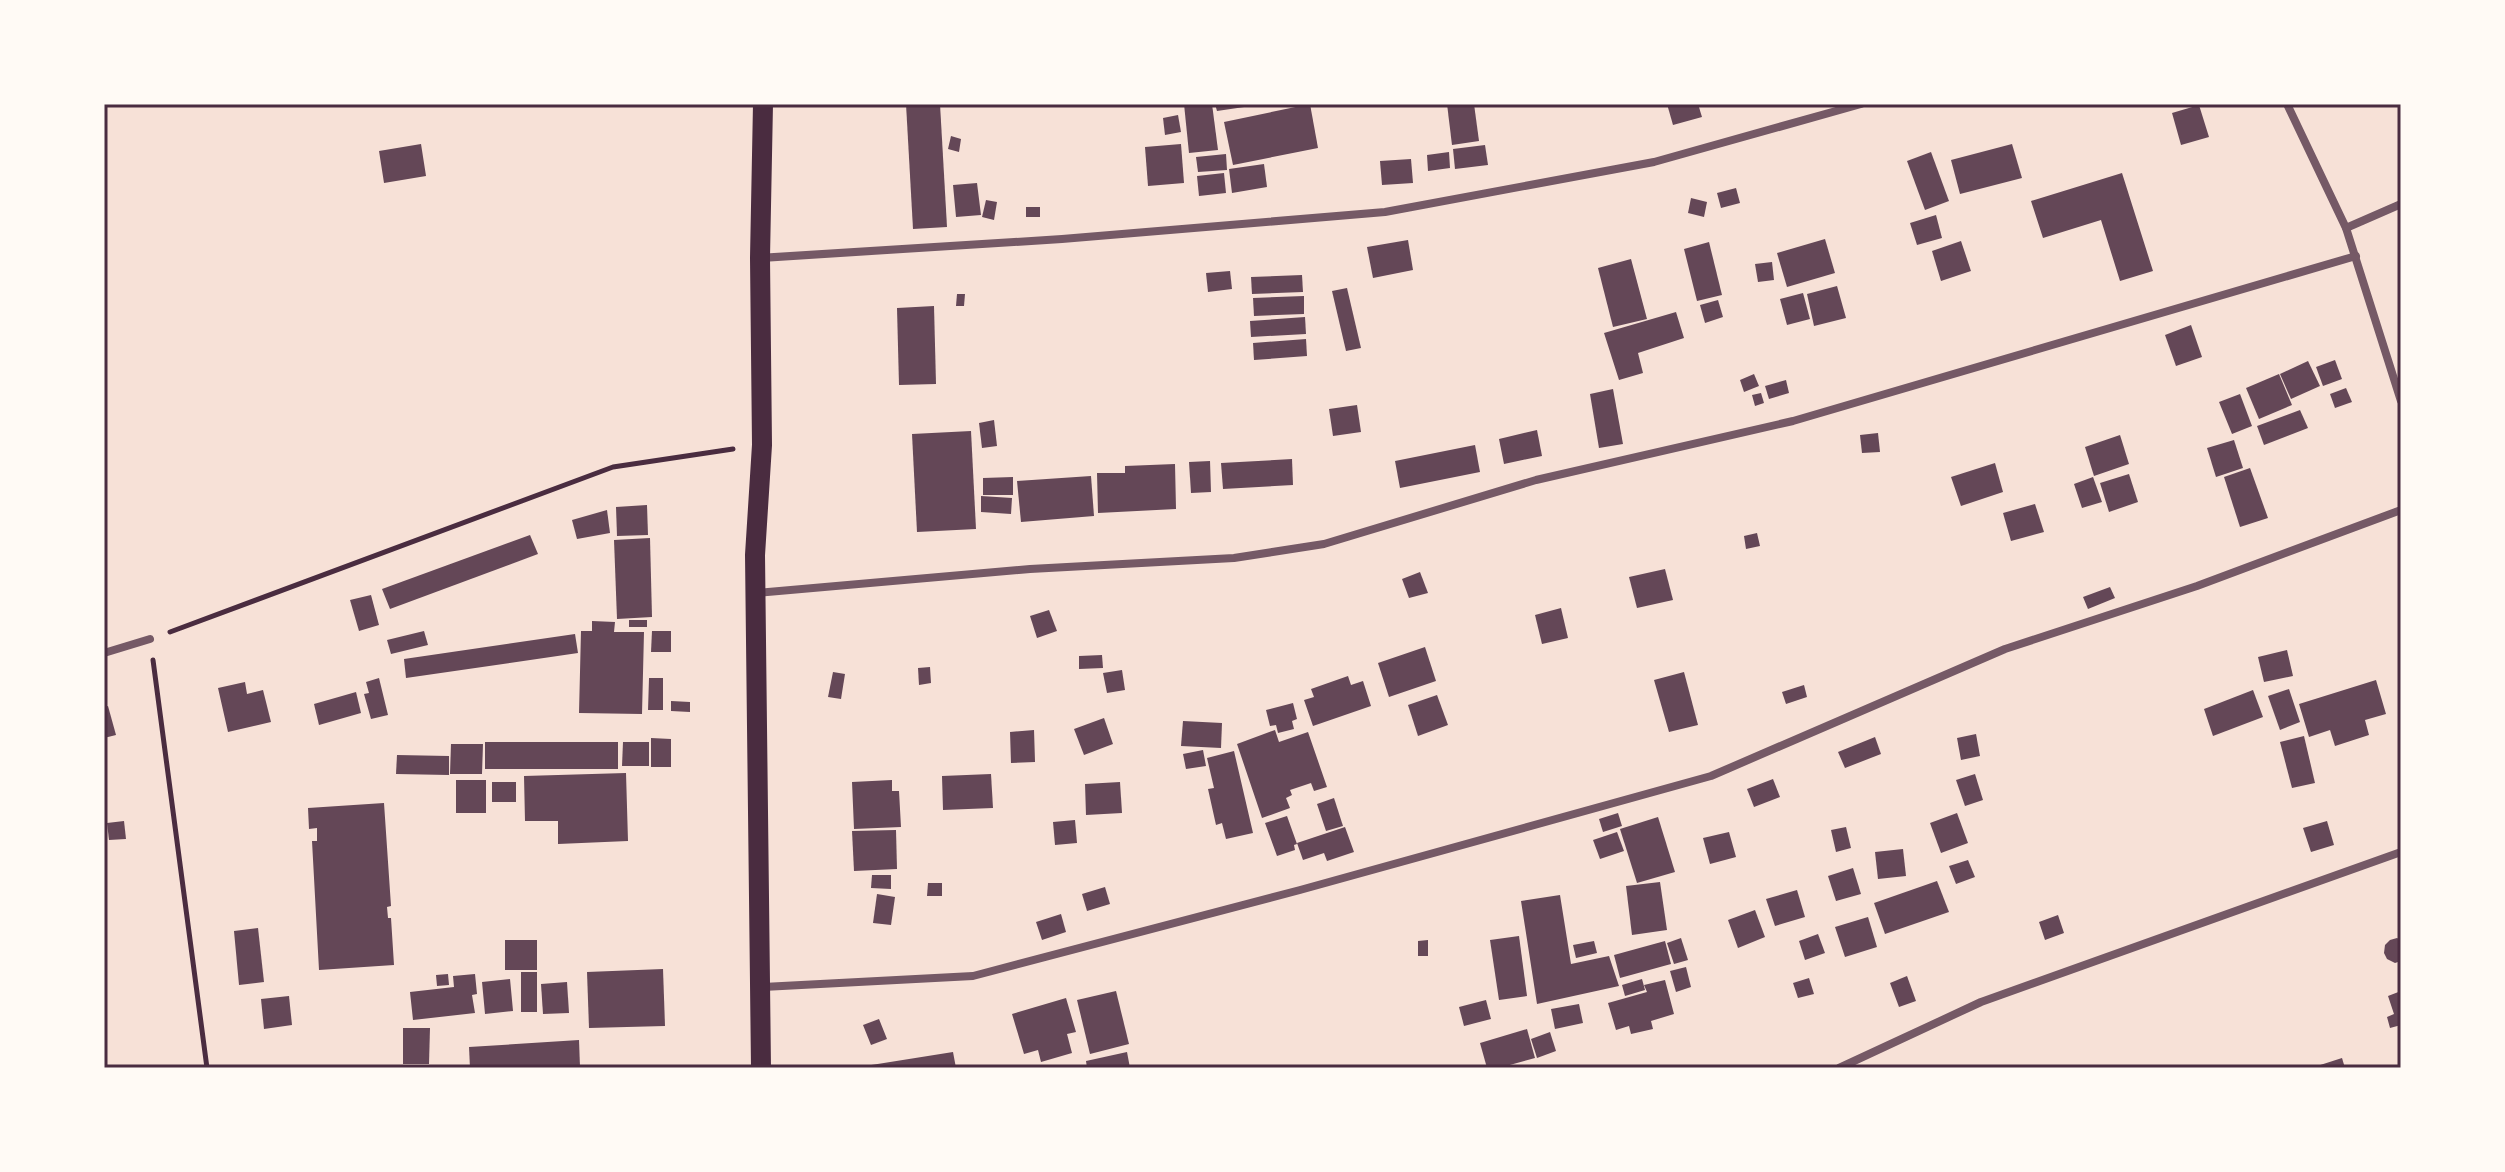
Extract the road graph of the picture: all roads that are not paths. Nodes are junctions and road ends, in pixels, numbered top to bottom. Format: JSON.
{"nodes":[{"id":1,"x":763,"y":104,"type":"edge"},
{"id":2,"x":1861,"y":104,"type":"edge"},
{"id":3,"x":2287,"y":104,"type":"edge"},
{"id":4,"x":2401,"y":204,"type":"edge"},
{"id":5,"x":2346,"y":228,"type":"junction"},
{"id":6,"x":2356,"y":256,"type":"junction"},
{"id":7,"x":760,"y":258,"type":"junction"},
{"id":8,"x":2401,"y":401,"type":"edge"},
{"id":9,"x":2401,"y":510,"type":"edge"},
{"id":10,"x":756,"y":593,"type":"junction"},
{"id":11,"x":150,"y":639,"type":"road end"},
{"id":12,"x":104,"y":653,"type":"edge"},
{"id":13,"x":2401,"y":852,"type":"edge"},
{"id":14,"x":760,"y":987,"type":"junction"},
{"id":15,"x":761,"y":1068,"type":"edge"},
{"id":16,"x":1839,"y":1068,"type":"edge"}],
"edges":[{"from":1,"to":7,"type":"main road"},
{"from":2,"to":7,"type":"street"},
{"from":3,"to":5,"type":"street"},
{"from":4,"to":5,"type":"street"},
{"from":5,"to":6,"type":"street"},
{"from":6,"to":8,"type":"street"},
{"from":6,"to":10,"type":"street"},
{"from":7,"to":10,"type":"main road"},
{"from":9,"to":14,"type":"street"},
{"from":10,"to":14,"type":"main road"},
{"from":11,"to":12,"type":"street"},
{"from":13,"to":16,"type":"street"},
{"from":14,"to":15,"type":"main road"}]}
